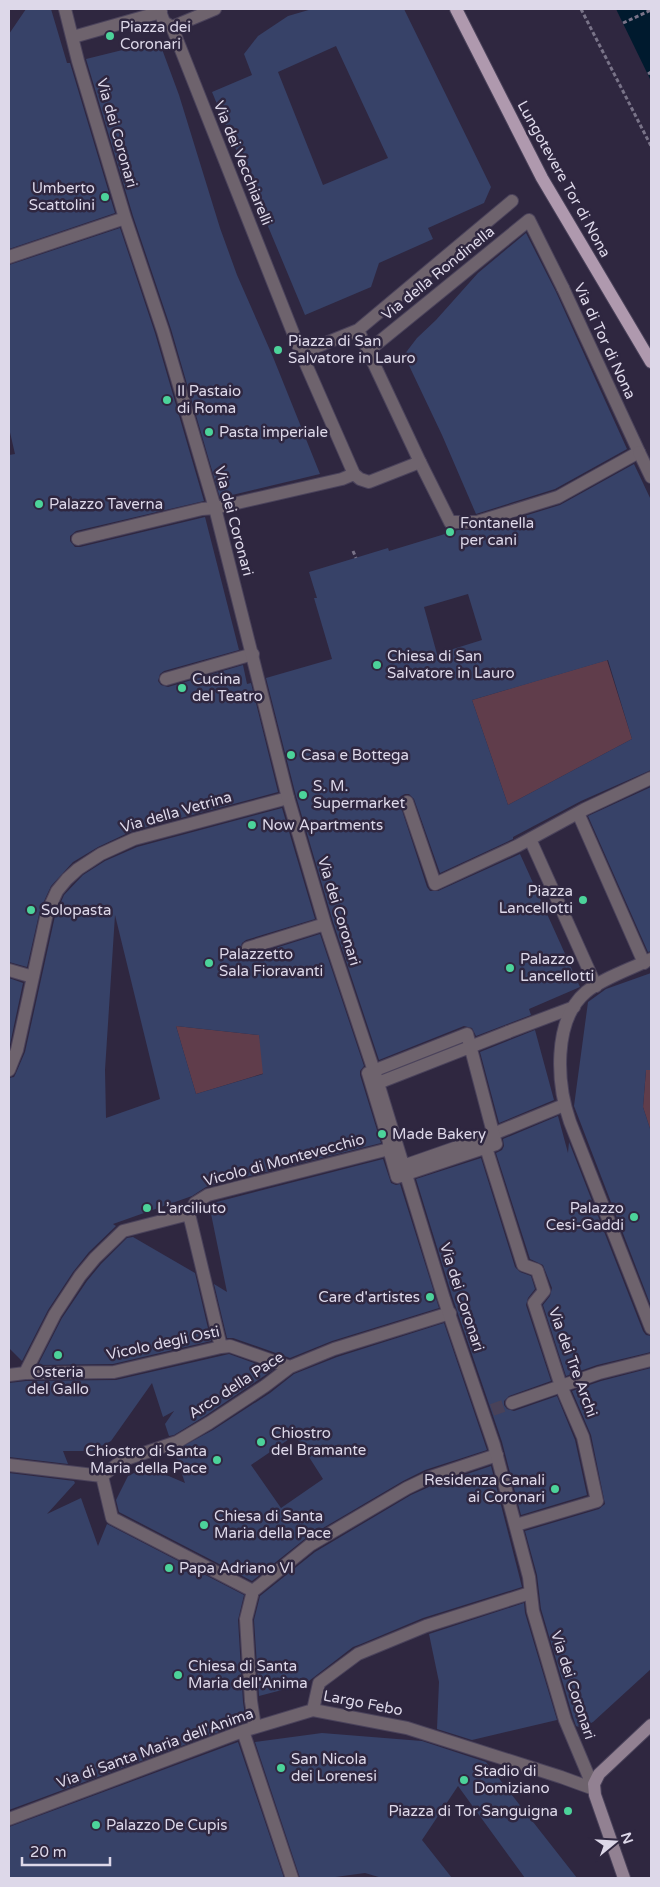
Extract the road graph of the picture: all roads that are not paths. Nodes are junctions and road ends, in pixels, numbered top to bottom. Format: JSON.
{"nodes":[{"id":1,"x":65,"y":9,"type":"edge"},
{"id":2,"x":215,"y":9,"type":"edge"},
{"id":3,"x":456,"y":9,"type":"edge"},
{"id":4,"x":160,"y":10,"type":"edge"},
{"id":5,"x":172,"y":27,"type":"junction"},
{"id":6,"x":73,"y":37,"type":"junction"},
{"id":7,"x":512,"y":201,"type":"dead end"},
{"id":8,"x":125,"y":218,"type":"junction"},
{"id":9,"x":529,"y":220,"type":"joint"},
{"id":10,"x":9,"y":257,"type":"edge"},
{"id":11,"x":358,"y":330,"type":"junction"},
{"id":12,"x":368,"y":351,"type":"junction"},
{"id":13,"x":301,"y":353,"type":"junction"},
{"id":14,"x":651,"y":362,"type":"edge"},
{"id":15,"x":638,"y":452,"type":"junction"},
{"id":16,"x":420,"y":462,"type":"junction"},
{"id":17,"x":354,"y":474,"type":"junction"},
{"id":18,"x":651,"y":477,"type":"edge"},
{"id":19,"x":215,"y":508,"type":"junction"},
{"id":20,"x":78,"y":539,"type":"dead end"},
{"id":21,"x":253,"y":654,"type":"junction"},
{"id":22,"x":166,"y":679,"type":"dead end"},
{"id":23,"x":651,"y":778,"type":"edge"},
{"id":24,"x":288,"y":798,"type":"junction"},
{"id":25,"x":407,"y":802,"type":"dead end"},
{"id":26,"x":582,"y":811,"type":"junction"},
{"id":27,"x":530,"y":839,"type":"junction"},
{"id":28,"x":325,"y":924,"type":"junction"},
{"id":29,"x":248,"y":948,"type":"dead end"},
{"id":30,"x":648,"y":961,"type":"edge"},
{"id":31,"x":9,"y":970,"type":"edge"},
{"id":32,"x":33,"y":977,"type":"junction"},
{"id":33,"x":591,"y":989,"type":"junction"},
{"id":34,"x":574,"y":1007,"type":"junction"},
{"id":35,"x":470,"y":1046,"type":"junction"},
{"id":36,"x":9,"y":1070,"type":"edge"},
{"id":37,"x":376,"y":1077,"type":"junction"},
{"id":38,"x":564,"y":1105,"type":"junction"},
{"id":39,"x":490,"y":1138,"type":"junction"},
{"id":40,"x":393,"y":1148,"type":"junction"},
{"id":41,"x":404,"y":1170,"type":"junction"},
{"id":42,"x":189,"y":1214,"type":"junction"},
{"id":43,"x":450,"y":1313,"type":"junction"},
{"id":44,"x":649,"y":1313,"type":"edge"},
{"id":45,"x":651,"y":1328,"type":"edge"},
{"id":46,"x":221,"y":1347,"type":"junction"},
{"id":47,"x":651,"y":1360,"type":"edge"},
{"id":48,"x":290,"y":1367,"type":"junction"},
{"id":49,"x":25,"y":1373,"type":"junction"},
{"id":50,"x":9,"y":1375,"type":"edge"},
{"id":51,"x":561,"y":1386,"type":"junction"},
{"id":52,"x":512,"y":1404,"type":"tunnel mouth"},
{"id":53,"x":497,"y":1455,"type":"junction"},
{"id":54,"x":9,"y":1465,"type":"edge"},
{"id":55,"x":102,"y":1476,"type":"junction"},
{"id":56,"x":516,"y":1525,"type":"junction"},
{"id":57,"x":253,"y":1591,"type":"junction"},
{"id":58,"x":530,"y":1593,"type":"junction"},
{"id":59,"x":313,"y":1710,"type":"junction"},
{"id":60,"x":651,"y":1725,"type":"edge"},
{"id":61,"x":249,"y":1729,"type":"junction"},
{"id":62,"x":594,"y":1789,"type":"junction"},
{"id":63,"x":9,"y":1819,"type":"edge"},
{"id":64,"x":292,"y":1878,"type":"edge"},
{"id":65,"x":624,"y":1878,"type":"edge"}],
"edges":[{"from":1,"to":6,"type":"street"},
{"from":2,"to":5,"type":"street"},
{"from":3,"to":14,"type":"main road","name":"Lungotevere Tor di Nona"},
{"from":4,"to":5,"type":"street","name":"Via dei Vecchiarelli"},
{"from":4,"to":6,"type":"street"},
{"from":5,"to":13,"type":"street","name":"Via dei Vecchiarelli"},
{"from":6,"to":8,"type":"street","name":"Via dei Coronari"},
{"from":7,"to":11,"type":"street","name":"Via della Rondinella"},
{"from":8,"to":10,"type":"street"},
{"from":8,"to":19,"type":"street","name":"Via dei Coronari"},
{"from":9,"to":12,"type":"street","name":"Via della Rondinella"},
{"from":9,"to":15,"type":"street","name":"Via di Tor di Nona"},
{"from":11,"to":12,"type":"street"},
{"from":11,"to":13,"type":"street"},
{"from":12,"to":16,"type":"street"},
{"from":13,"to":17,"type":"street"},
{"from":15,"to":16,"type":"street"},
{"from":15,"to":18,"type":"street","name":"Via di Tor di Nona"},
{"from":16,"to":17,"type":"street"},
{"from":17,"to":19,"type":"street"},
{"from":19,"to":20,"type":"street"},
{"from":19,"to":21,"type":"street","name":"Via dei Coronari"},
{"from":21,"to":22,"type":"street"},
{"from":21,"to":24,"type":"street","name":"Via dei Coronari"},
{"from":23,"to":26,"type":"street"},
{"from":24,"to":28,"type":"street","name":"Via dei Coronari"},
{"from":24,"to":32,"type":"street","name":"Via della Vetrina"},
{"from":25,"to":27,"type":"street"},
{"from":26,"to":27,"type":"street"},
{"from":26,"to":30,"type":"street"},
{"from":27,"to":33,"type":"street"},
{"from":28,"to":29,"type":"street"},
{"from":28,"to":37,"type":"street","name":"Via dei Coronari"},
{"from":30,"to":33,"type":"street"},
{"from":31,"to":32,"type":"street"},
{"from":32,"to":36,"type":"street","name":"Via della Vetrina"},
{"from":33,"to":34,"type":"street"},
{"from":34,"to":35,"type":"street"},
{"from":34,"to":38,"type":"street"},
{"from":35,"to":37,"type":"street"},
{"from":35,"to":39,"type":"street"},
{"from":37,"to":40,"type":"street"},
{"from":38,"to":39,"type":"street"},
{"from":38,"to":44,"type":"street"},
{"from":39,"to":41,"type":"street"},
{"from":39,"to":51,"type":"street","name":"Via dei Tre Archi"},
{"from":40,"to":41,"type":"street"},
{"from":40,"to":42,"type":"street","name":"Vicolo di Montevecchio"},
{"from":41,"to":43,"type":"street","name":"Via dei Coronari"},
{"from":42,"to":46,"type":"street"},
{"from":42,"to":49,"type":"street"},
{"from":43,"to":48,"type":"street","name":"Arco della Pace"},
{"from":43,"to":53,"type":"street","name":"Via dei Coronari"},
{"from":44,"to":45,"type":"street"},
{"from":46,"to":48,"type":"street","name":"Vicolo degli Osti"},
{"from":46,"to":49,"type":"street","name":"Vicolo degli Osti"},
{"from":47,"to":51,"type":"street"},
{"from":48,"to":55,"type":"street","name":"Arco della Pace"},
{"from":49,"to":50,"type":"street","name":"Vicolo degli Osti"},
{"from":51,"to":52,"type":"street"},
{"from":51,"to":56,"type":"street","name":"Via dei Tre Archi"},
{"from":53,"to":56,"type":"street","name":"Via dei Coronari"},
{"from":53,"to":57,"type":"street"},
{"from":54,"to":55,"type":"street"},
{"from":55,"to":57,"type":"street"},
{"from":56,"to":58,"type":"street","name":"Via dei Coronari"},
{"from":57,"to":61,"type":"street"},
{"from":58,"to":59,"type":"street","name":"Largo Febo"},
{"from":58,"to":62,"type":"street","name":"Via dei Coronari"},
{"from":59,"to":61,"type":"street","name":"Via di Santa Maria dell'Anima"},
{"from":59,"to":62,"type":"street","name":"Largo Febo"},
{"from":60,"to":62,"type":"street"},
{"from":61,"to":63,"type":"street","name":"Via di Santa Maria dell'Anima"},
{"from":61,"to":64,"type":"street"},
{"from":62,"to":65,"type":"street"}]}
